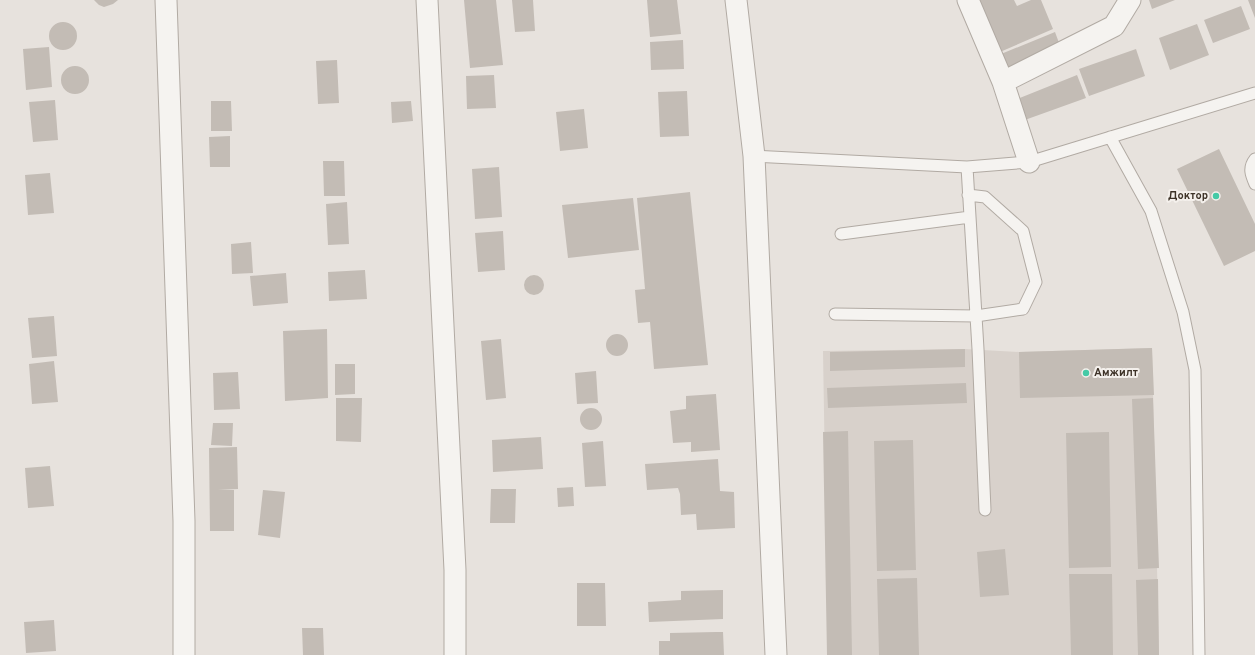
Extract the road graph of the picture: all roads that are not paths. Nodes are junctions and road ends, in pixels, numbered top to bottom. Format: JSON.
{"nodes":[{"id":1,"x":166,"y":0,"type":"edge"},
{"id":2,"x":427,"y":0,"type":"edge"},
{"id":3,"x":736,"y":0,"type":"edge"},
{"id":4,"x":968,"y":0,"type":"edge"},
{"id":5,"x":1130,"y":0,"type":"edge"},
{"id":6,"x":1003,"y":82,"type":"junction"},
{"id":7,"x":1255,"y":93,"type":"edge"},
{"id":8,"x":1110,"y":137,"type":"junction"},
{"id":9,"x":754,"y":156,"type":"junction"},
{"id":10,"x":1255,"y":159,"type":"edge"},
{"id":11,"x":1028,"y":162,"type":"junction"},
{"id":12,"x":967,"y":167,"type":"junction"},
{"id":13,"x":1255,"y":184,"type":"edge"},
{"id":14,"x":968,"y":194,"type":"junction"},
{"id":15,"x":970,"y":217,"type":"junction"},
{"id":16,"x":841,"y":234,"type":"dead end"},
{"id":17,"x":835,"y":314,"type":"dead end"},
{"id":18,"x":976,"y":316,"type":"junction"},
{"id":19,"x":986,"y":510,"type":"dead end"},
{"id":20,"x":184,"y":655,"type":"edge"},
{"id":21,"x":455,"y":655,"type":"edge"},
{"id":22,"x":776,"y":655,"type":"edge"},
{"id":23,"x":1199,"y":655,"type":"edge"}],
"edges":[{"from":1,"to":20,"type":"street"},
{"from":2,"to":21,"type":"street"},
{"from":3,"to":9,"type":"street"},
{"from":4,"to":6,"type":"street"},
{"from":5,"to":6,"type":"street"},
{"from":6,"to":11,"type":"street"},
{"from":7,"to":8,"type":"lane"},
{"from":8,"to":11,"type":"lane"},
{"from":8,"to":23,"type":"lane"},
{"from":9,"to":12,"type":"lane"},
{"from":9,"to":22,"type":"street"},
{"from":10,"to":13,"type":"lane"},
{"from":11,"to":12,"type":"lane"},
{"from":12,"to":14,"type":"lane"},
{"from":14,"to":15,"type":"lane"},
{"from":14,"to":18,"type":"lane"},
{"from":15,"to":16,"type":"lane"},
{"from":15,"to":18,"type":"lane"},
{"from":17,"to":18,"type":"lane"},
{"from":18,"to":19,"type":"lane"}]}
